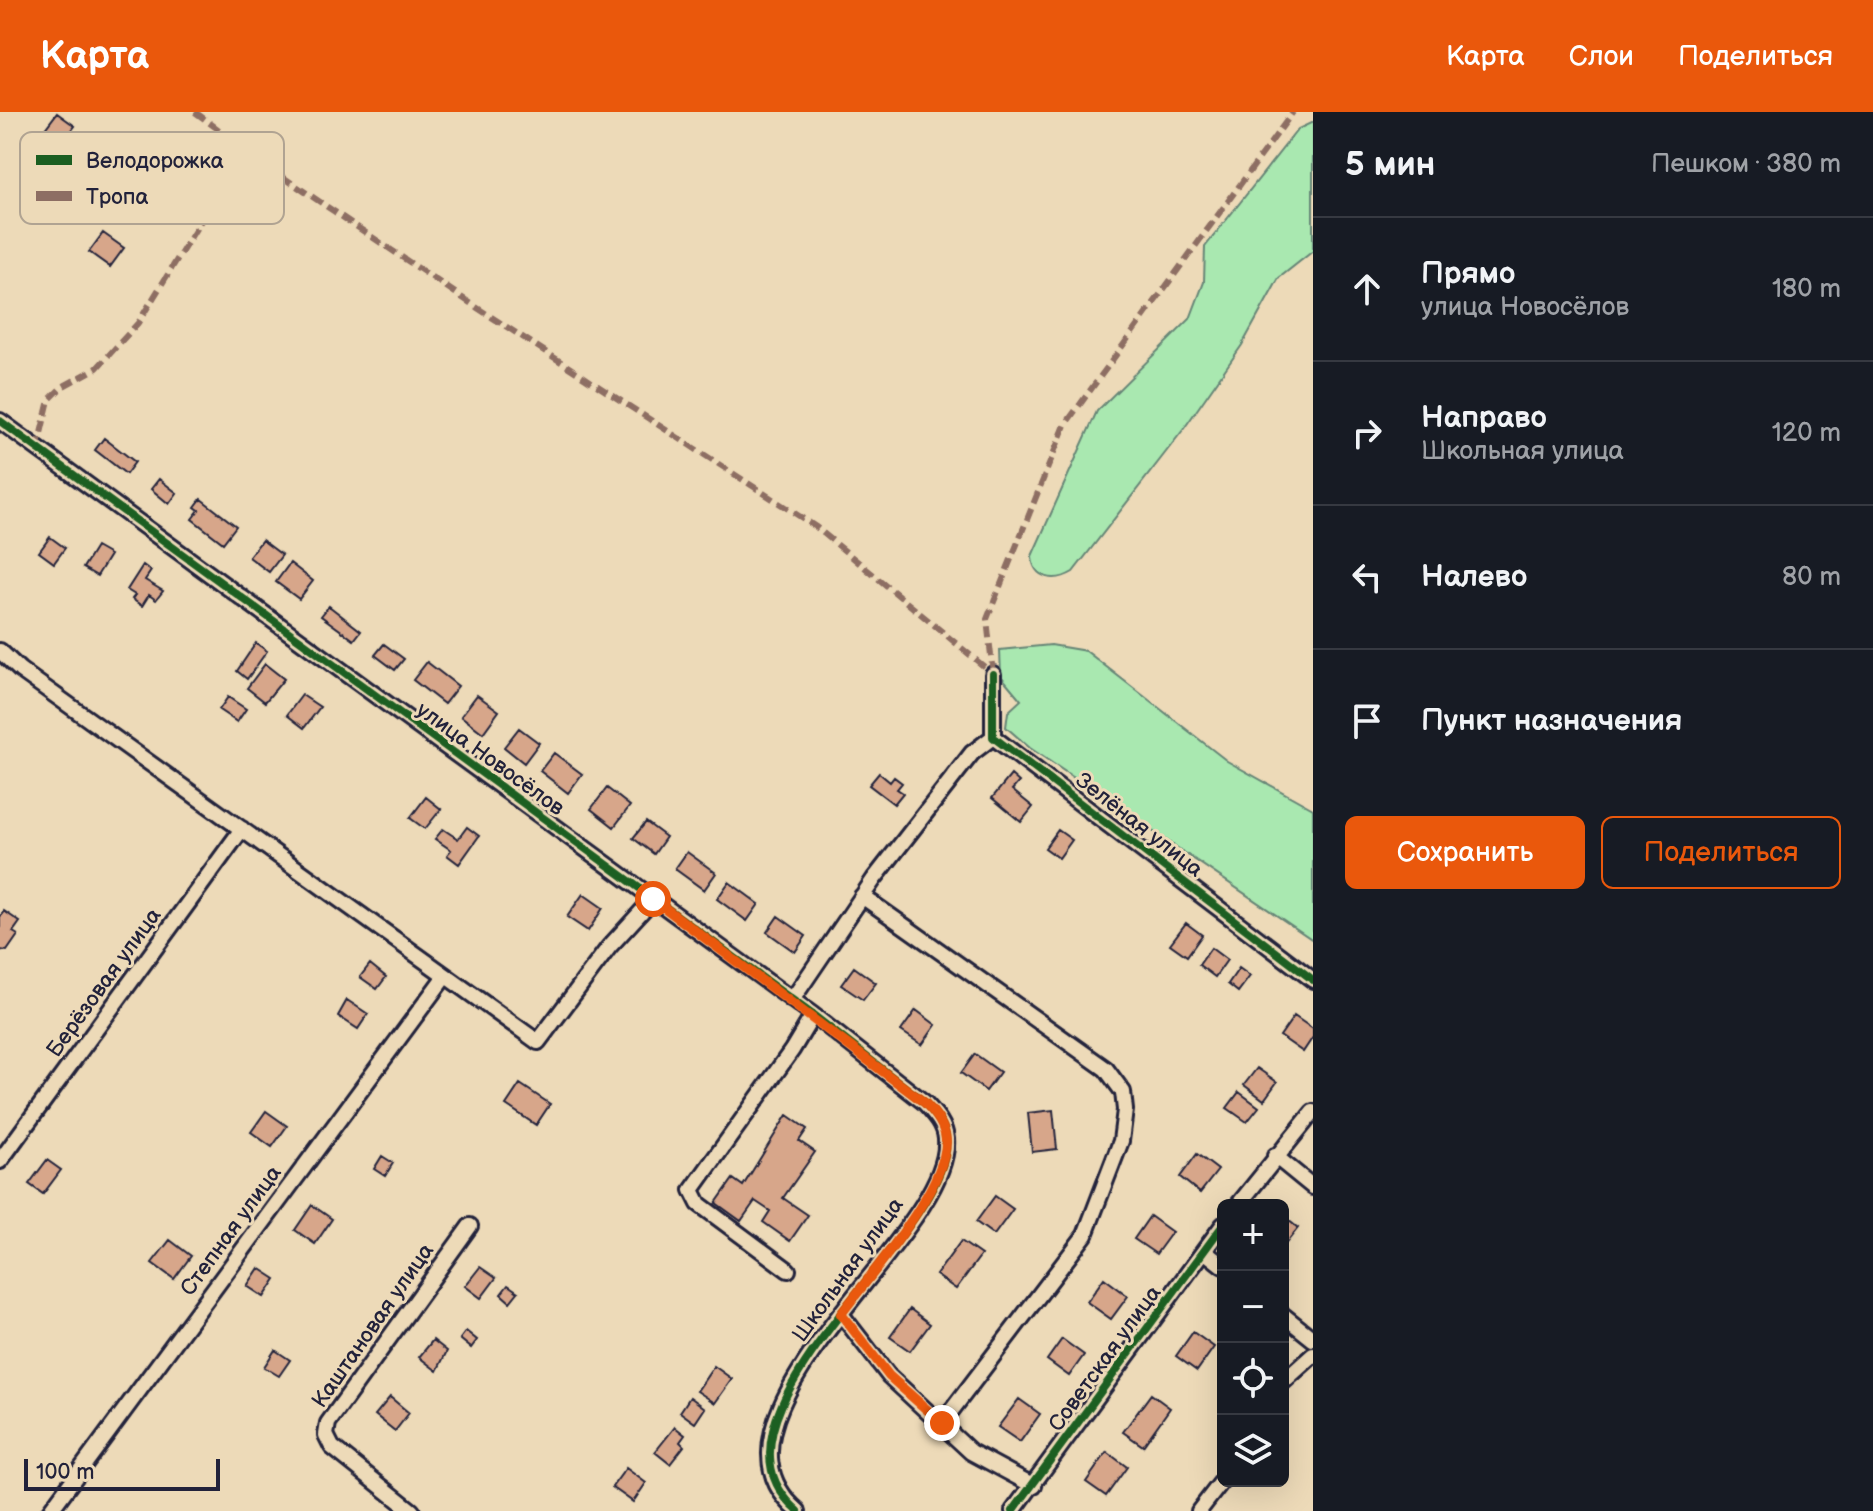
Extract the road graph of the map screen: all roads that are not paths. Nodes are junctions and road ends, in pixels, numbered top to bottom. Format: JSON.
{"nodes":[{"id":1,"x":0,"y":421,"type":"edge"},
{"id":2,"x":0,"y":651,"type":"edge"},
{"id":3,"x":993,"y":674,"type":"dead end"},
{"id":4,"x":993,"y":737,"type":"junction"},
{"id":5,"x":242,"y":829,"type":"junction"},
{"id":6,"x":862,"y":896,"type":"junction"},
{"id":7,"x":653,"y":899,"type":"junction"},
{"id":8,"x":445,"y":976,"type":"junction"},
{"id":9,"x":1313,"y":980,"type":"edge"},
{"id":10,"x":792,"y":1000,"type":"junction"},
{"id":11,"x":813,"y":1015,"type":"junction"},
{"id":12,"x":1313,"y":1112,"type":"edge"},
{"id":13,"x":946,"y":1138,"type":"joint"},
{"id":14,"x":1275,"y":1156,"type":"junction"},
{"id":15,"x":0,"y":1161,"type":"edge"},
{"id":16,"x":1313,"y":1187,"type":"edge"},
{"id":17,"x":1243,"y":1199,"type":"edge"},
{"id":18,"x":470,"y":1226,"type":"dead end"},
{"id":19,"x":1217,"y":1233,"type":"edge"},
{"id":20,"x":1204,"y":1251,"type":"junction"},
{"id":21,"x":1217,"y":1261,"type":"edge"},
{"id":22,"x":788,"y":1270,"type":"dead end"},
{"id":23,"x":841,"y":1314,"type":"junction"},
{"id":24,"x":1289,"y":1320,"type":"edge"},
{"id":25,"x":1313,"y":1339,"type":"edge"},
{"id":26,"x":1313,"y":1355,"type":"edge"},
{"id":27,"x":1289,"y":1377,"type":"edge"},
{"id":28,"x":942,"y":1423,"type":"junction"},
{"id":29,"x":1034,"y":1486,"type":"junction"},
{"id":30,"x":1218,"y":1487,"type":"edge"},
{"id":31,"x":778,"y":1505,"type":"edge"},
{"id":32,"x":50,"y":1511,"type":"edge"},
{"id":33,"x":412,"y":1511,"type":"edge"},
{"id":34,"x":798,"y":1511,"type":"edge"},
{"id":35,"x":1013,"y":1511,"type":"edge"},
{"id":36,"x":1199,"y":1511,"type":"edge"}],
"edges":[{"from":1,"to":7,"type":"street","name":"улица Новосёлов"},
{"from":2,"to":5,"type":"street"},
{"from":3,"to":4,"type":"street"},
{"from":4,"to":6,"type":"street"},
{"from":4,"to":9,"type":"street","name":"Зелёная улица"},
{"from":5,"to":8,"type":"street"},
{"from":5,"to":15,"type":"street","name":"Берёзовая улица"},
{"from":6,"to":10,"type":"street"},
{"from":6,"to":28,"type":"street"},
{"from":7,"to":8,"type":"street"},
{"from":7,"to":10,"type":"street","name":"улица Новосёлов"},
{"from":8,"to":32,"type":"street","name":"Степная улица"},
{"from":10,"to":11,"type":"street","name":"улица Новосёлов"},
{"from":11,"to":13,"type":"street","name":"улица Новосёлов"},
{"from":11,"to":22,"type":"street"},
{"from":12,"to":14,"type":"street"},
{"from":13,"to":23,"type":"street","name":"Школьная улица"},
{"from":14,"to":16,"type":"street"},
{"from":14,"to":17,"type":"street"},
{"from":18,"to":33,"type":"street","name":"Каштановая улица"},
{"from":19,"to":20,"type":"street","name":"Советская улица"},
{"from":20,"to":21,"type":"street"},
{"from":20,"to":29,"type":"street","name":"Советская улица"},
{"from":23,"to":28,"type":"street"},
{"from":23,"to":31,"type":"street","name":"Школьная улица"},
{"from":24,"to":25,"type":"street"},
{"from":26,"to":27,"type":"street"},
{"from":28,"to":29,"type":"street"},
{"from":29,"to":35,"type":"street","name":"Советская улица"},
{"from":30,"to":36,"type":"street"},
{"from":31,"to":34,"type":"street","name":"Школьная улица"}]}
